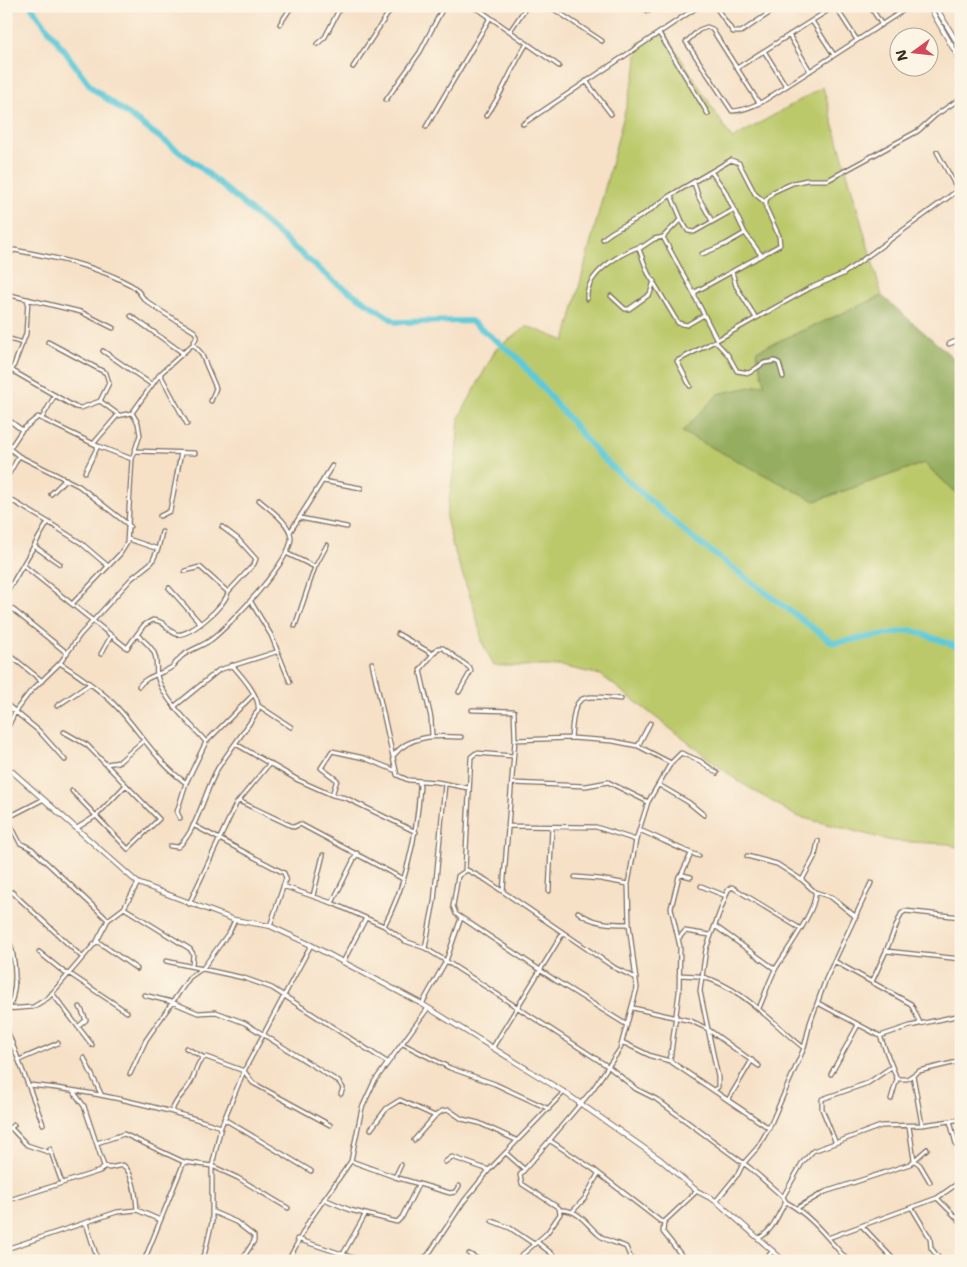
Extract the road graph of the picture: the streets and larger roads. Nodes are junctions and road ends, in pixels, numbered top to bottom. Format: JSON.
{"nodes":[{"id":1,"x":292,"y":6,"type":"edge"},
{"id":2,"x":341,"y":6,"type":"edge"},
{"id":3,"x":393,"y":6,"type":"edge"},
{"id":4,"x":444,"y":6,"type":"edge"},
{"id":5,"x":470,"y":6,"type":"edge"},
{"id":6,"x":527,"y":6,"type":"edge"},
{"id":7,"x":550,"y":6,"type":"edge"},
{"id":8,"x":641,"y":6,"type":"edge"},
{"id":9,"x":699,"y":6,"type":"edge"},
{"id":10,"x":715,"y":6,"type":"edge"},
{"id":11,"x":780,"y":6,"type":"edge"},
{"id":12,"x":870,"y":6,"type":"edge"},
{"id":13,"x":910,"y":6,"type":"edge"},
{"id":14,"x":929,"y":6,"type":"edge"},
{"id":15,"x":935,"y":6,"type":"edge"},
{"id":16,"x":944,"y":6,"type":"edge"},
{"id":17,"x":905,"y":8,"type":"edge"},
{"id":18,"x":648,"y":11,"type":"dead end"},
{"id":19,"x":939,"y":13,"type":"junction"},
{"id":20,"x":490,"y":18,"type":"junction"},
{"id":21,"x":812,"y":21,"type":"junction"},
{"id":22,"x":280,"y":24,"type":"dead end"},
{"id":23,"x":882,"y":24,"type":"junction"},
{"id":24,"x":510,"y":31,"type":"junction"},
{"id":25,"x":659,"y":33,"type":"junction"},
{"id":26,"x":789,"y":36,"type":"junction"},
{"id":27,"x":857,"y":40,"type":"junction"},
{"id":28,"x":602,"y":41,"type":"dead end"},
{"id":29,"x":318,"y":44,"type":"dead end"},
{"id":30,"x":526,"y":45,"type":"junction"},
{"id":31,"x":961,"y":49,"type":"edge"},
{"id":32,"x":764,"y":51,"type":"junction"},
{"id":33,"x":834,"y":56,"type":"junction"},
{"id":34,"x":961,"y":62,"type":"edge"},
{"id":35,"x":559,"y":66,"type":"dead end"},
{"id":36,"x":353,"y":67,"type":"dead end"},
{"id":37,"x":737,"y":68,"type":"junction"},
{"id":38,"x":810,"y":71,"type":"junction"},
{"id":39,"x":586,"y":81,"type":"junction"},
{"id":40,"x":786,"y":86,"type":"junction"},
{"id":41,"x":961,"y":98,"type":"edge"},
{"id":42,"x":386,"y":100,"type":"dead end"},
{"id":43,"x":758,"y":103,"type":"junction"},
{"id":44,"x":611,"y":114,"type":"dead end"},
{"id":45,"x":708,"y":114,"type":"dead end"},
{"id":46,"x":486,"y":116,"type":"dead end"},
{"id":47,"x":523,"y":124,"type":"dead end"},
{"id":48,"x":426,"y":126,"type":"dead end"},
{"id":49,"x":936,"y":152,"type":"dead end"},
{"id":50,"x":712,"y":173,"type":"junction"},
{"id":51,"x":694,"y":183,"type":"junction"},
{"id":52,"x":960,"y":189,"type":"edge"},
{"id":53,"x":671,"y":196,"type":"junction"},
{"id":54,"x":766,"y":204,"type":"junction"},
{"id":55,"x":733,"y":210,"type":"junction"},
{"id":56,"x":682,"y":221,"type":"junction"},
{"id":57,"x":712,"y":221,"type":"junction"},
{"id":58,"x":745,"y":233,"type":"junction"},
{"id":59,"x":663,"y":237,"type":"junction"},
{"id":60,"x":603,"y":239,"type":"dead end"},
{"id":61,"x":641,"y":246,"type":"junction"},
{"id":62,"x":702,"y":254,"type":"dead end"},
{"id":63,"x":761,"y":255,"type":"junction"},
{"id":64,"x":6,"y":264,"type":"edge"},
{"id":65,"x":732,"y":272,"type":"junction"},
{"id":66,"x":654,"y":280,"type":"junction"},
{"id":67,"x":6,"y":294,"type":"edge"},
{"id":68,"x":695,"y":294,"type":"junction"},
{"id":69,"x":611,"y":296,"type":"dead end"},
{"id":70,"x":28,"y":299,"type":"junction"},
{"id":71,"x":587,"y":299,"type":"dead end"},
{"id":72,"x":704,"y":315,"type":"junction"},
{"id":73,"x":130,"y":316,"type":"dead end"},
{"id":74,"x":756,"y":318,"type":"junction"},
{"id":75,"x":113,"y":328,"type":"dead end"},
{"id":76,"x":6,"y":338,"type":"edge"},
{"id":77,"x":961,"y":339,"type":"edge"},
{"id":78,"x":716,"y":341,"type":"junction"},
{"id":79,"x":48,"y":342,"type":"dead end"},
{"id":80,"x":22,"y":343,"type":"junction"},
{"id":81,"x":193,"y":344,"type":"junction"},
{"id":82,"x":949,"y":344,"type":"dead end"},
{"id":83,"x":103,"y":350,"type":"dead end"},
{"id":84,"x":183,"y":353,"type":"junction"},
{"id":85,"x":6,"y":367,"type":"edge"},
{"id":86,"x":12,"y":370,"type":"junction"},
{"id":87,"x":160,"y":374,"type":"junction"},
{"id":88,"x":783,"y":377,"type":"dead end"},
{"id":89,"x":151,"y":384,"type":"junction"},
{"id":90,"x":690,"y":386,"type":"dead end"},
{"id":91,"x":55,"y":395,"type":"junction"},
{"id":92,"x":100,"y":401,"type":"junction"},
{"id":93,"x":211,"y":401,"type":"dead end"},
{"id":94,"x":132,"y":412,"type":"junction"},
{"id":95,"x":119,"y":415,"type":"junction"},
{"id":96,"x":6,"y":418,"type":"edge"},
{"id":97,"x":42,"y":418,"type":"junction"},
{"id":98,"x":187,"y":424,"type":"dead end"},
{"id":99,"x":22,"y":430,"type":"junction"},
{"id":100,"x":94,"y":443,"type":"junction"},
{"id":101,"x":98,"y":446,"type":"junction"},
{"id":102,"x":8,"y":447,"type":"edge"},
{"id":103,"x":135,"y":451,"type":"junction"},
{"id":104,"x":182,"y":453,"type":"junction"},
{"id":105,"x":195,"y":453,"type":"dead end"},
{"id":106,"x":18,"y":456,"type":"junction"},
{"id":107,"x":132,"y":458,"type":"junction"},
{"id":108,"x":332,"y":466,"type":"dead end"},
{"id":109,"x":85,"y":472,"type":"dead end"},
{"id":110,"x":6,"y":479,"type":"edge"},
{"id":111,"x":66,"y":479,"type":"junction"},
{"id":112,"x":323,"y":481,"type":"junction"},
{"id":113,"x":362,"y":488,"type":"dead end"},
{"id":114,"x":51,"y":494,"type":"dead end"},
{"id":115,"x":6,"y":497,"type":"edge"},
{"id":116,"x":259,"y":500,"type":"dead end"},
{"id":117,"x":13,"y":501,"type":"junction"},
{"id":118,"x":6,"y":510,"type":"edge"},
{"id":119,"x":160,"y":516,"type":"dead end"},
{"id":120,"x":300,"y":518,"type":"junction"},
{"id":121,"x":48,"y":522,"type":"junction"},
{"id":122,"x":130,"y":526,"type":"junction"},
{"id":123,"x":222,"y":527,"type":"dead end"},
{"id":124,"x":347,"y":527,"type":"dead end"},
{"id":125,"x":162,"y":532,"type":"dead end"},
{"id":126,"x":290,"y":532,"type":"junction"},
{"id":127,"x":128,"y":539,"type":"junction"},
{"id":128,"x":327,"y":545,"type":"dead end"},
{"id":129,"x":34,"y":546,"type":"junction"},
{"id":130,"x":158,"y":549,"type":"junction"},
{"id":131,"x":286,"y":553,"type":"junction"},
{"id":132,"x":60,"y":564,"type":"dead end"},
{"id":133,"x":23,"y":565,"type":"junction"},
{"id":134,"x":108,"y":566,"type":"junction"},
{"id":135,"x":314,"y":567,"type":"junction"},
{"id":136,"x":185,"y":571,"type":"dead end"},
{"id":137,"x":169,"y":588,"type":"dead end"},
{"id":138,"x":228,"y":592,"type":"junction"},
{"id":139,"x":6,"y":594,"type":"edge"},
{"id":140,"x":250,"y":602,"type":"junction"},
{"id":141,"x":73,"y":603,"type":"junction"},
{"id":142,"x":6,"y":604,"type":"edge"},
{"id":143,"x":92,"y":622,"type":"junction"},
{"id":144,"x":201,"y":624,"type":"junction"},
{"id":145,"x":296,"y":626,"type":"dead end"},
{"id":146,"x":398,"y":634,"type":"dead end"},
{"id":147,"x":137,"y":635,"type":"junction"},
{"id":148,"x":110,"y":636,"type":"junction"},
{"id":149,"x":6,"y":652,"type":"edge"},
{"id":150,"x":276,"y":652,"type":"junction"},
{"id":151,"x":67,"y":653,"type":"junction"},
{"id":152,"x":101,"y":654,"type":"dead end"},
{"id":153,"x":431,"y":654,"type":"junction"},
{"id":154,"x":60,"y":663,"type":"junction"},
{"id":155,"x":372,"y":663,"type":"dead end"},
{"id":156,"x":232,"y":665,"type":"junction"},
{"id":157,"x":157,"y":674,"type":"junction"},
{"id":158,"x":42,"y":681,"type":"junction"},
{"id":159,"x":290,"y":682,"type":"dead end"},
{"id":160,"x":90,"y":684,"type":"junction"},
{"id":161,"x":139,"y":686,"type":"dead end"},
{"id":162,"x":459,"y":692,"type":"dead end"},
{"id":163,"x":254,"y":695,"type":"junction"},
{"id":164,"x":621,"y":699,"type":"dead end"},
{"id":165,"x":6,"y":704,"type":"edge"},
{"id":166,"x":57,"y":706,"type":"dead end"},
{"id":167,"x":175,"y":706,"type":"junction"},
{"id":168,"x":259,"y":706,"type":"junction"},
{"id":169,"x":16,"y":710,"type":"junction"},
{"id":170,"x":472,"y":710,"type":"dead end"},
{"id":171,"x":650,"y":723,"type":"dead end"},
{"id":172,"x":291,"y":727,"type":"dead end"},
{"id":173,"x":6,"y":731,"type":"edge"},
{"id":174,"x":64,"y":732,"type":"dead end"},
{"id":175,"x":432,"y":736,"type":"junction"},
{"id":176,"x":461,"y":737,"type":"dead end"},
{"id":177,"x":571,"y":738,"type":"junction"},
{"id":178,"x":515,"y":740,"type":"junction"},
{"id":179,"x":143,"y":741,"type":"junction"},
{"id":180,"x":206,"y":742,"type":"junction"},
{"id":181,"x":236,"y":744,"type":"junction"},
{"id":182,"x":638,"y":746,"type":"junction"},
{"id":183,"x":394,"y":756,"type":"junction"},
{"id":184,"x":513,"y":756,"type":"junction"},
{"id":185,"x":65,"y":760,"type":"dead end"},
{"id":186,"x":270,"y":763,"type":"junction"},
{"id":187,"x":106,"y":764,"type":"junction"},
{"id":188,"x":671,"y":764,"type":"junction"},
{"id":189,"x":6,"y":766,"type":"edge"},
{"id":190,"x":394,"y":770,"type":"junction"},
{"id":191,"x":717,"y":773,"type":"dead end"},
{"id":192,"x":418,"y":781,"type":"junction"},
{"id":193,"x":186,"y":783,"type":"junction"},
{"id":194,"x":512,"y":783,"type":"junction"},
{"id":195,"x":445,"y":784,"type":"junction"},
{"id":196,"x":126,"y":785,"type":"junction"},
{"id":197,"x":659,"y":785,"type":"junction"},
{"id":198,"x":468,"y":788,"type":"junction"},
{"id":199,"x":72,"y":791,"type":"dead end"},
{"id":200,"x":332,"y":795,"type":"junction"},
{"id":201,"x":42,"y":800,"type":"junction"},
{"id":202,"x":239,"y":801,"type":"junction"},
{"id":203,"x":648,"y":802,"type":"junction"},
{"id":204,"x":704,"y":815,"type":"dead end"},
{"id":205,"x":96,"y":816,"type":"junction"},
{"id":206,"x":6,"y":818,"type":"edge"},
{"id":207,"x":180,"y":818,"type":"dead end"},
{"id":208,"x":194,"y":825,"type":"junction"},
{"id":209,"x":509,"y":826,"type":"junction"},
{"id":210,"x":552,"y":827,"type":"junction"},
{"id":211,"x":77,"y":828,"type":"junction"},
{"id":212,"x":639,"y":830,"type":"junction"},
{"id":213,"x":416,"y":832,"type":"junction"},
{"id":214,"x":220,"y":840,"type":"junction"},
{"id":215,"x":636,"y":840,"type":"junction"},
{"id":216,"x":818,"y":841,"type":"dead end"},
{"id":217,"x":170,"y":846,"type":"dead end"},
{"id":218,"x":357,"y":853,"type":"junction"},
{"id":219,"x":691,"y":854,"type":"junction"},
{"id":220,"x":322,"y":855,"type":"dead end"},
{"id":221,"x":699,"y":856,"type":"dead end"},
{"id":222,"x":747,"y":856,"type":"dead end"},
{"id":223,"x":465,"y":870,"type":"junction"},
{"id":224,"x":681,"y":875,"type":"junction"},
{"id":225,"x":691,"y":877,"type":"dead end"},
{"id":226,"x":575,"y":878,"type":"dead end"},
{"id":227,"x":403,"y":879,"type":"junction"},
{"id":228,"x":802,"y":880,"type":"junction"},
{"id":229,"x":138,"y":883,"type":"junction"},
{"id":230,"x":872,"y":883,"type":"dead end"},
{"id":231,"x":628,"y":884,"type":"junction"},
{"id":232,"x":283,"y":886,"type":"junction"},
{"id":233,"x":701,"y":886,"type":"dead end"},
{"id":234,"x":503,"y":891,"type":"junction"},
{"id":235,"x":549,"y":891,"type":"dead end"},
{"id":236,"x":12,"y":892,"type":"dead end"},
{"id":237,"x":815,"y":892,"type":"junction"},
{"id":238,"x":313,"y":896,"type":"junction"},
{"id":239,"x":726,"y":896,"type":"junction"},
{"id":240,"x":332,"y":903,"type":"junction"},
{"id":241,"x":189,"y":904,"type":"junction"},
{"id":242,"x":124,"y":908,"type":"junction"},
{"id":243,"x":578,"y":912,"type":"dead end"},
{"id":244,"x":856,"y":917,"type":"junction"},
{"id":245,"x":961,"y":917,"type":"edge"},
{"id":246,"x":366,"y":918,"type":"junction"},
{"id":247,"x":461,"y":918,"type":"junction"},
{"id":248,"x":108,"y":920,"type":"junction"},
{"id":249,"x":235,"y":920,"type":"junction"},
{"id":250,"x":629,"y":924,"type":"junction"},
{"id":251,"x":270,"y":926,"type":"junction"},
{"id":252,"x":384,"y":926,"type":"junction"},
{"id":253,"x":715,"y":926,"type":"junction"},
{"id":254,"x":801,"y":929,"type":"junction"},
{"id":255,"x":6,"y":933,"type":"edge"},
{"id":256,"x":563,"y":933,"type":"junction"},
{"id":257,"x":710,"y":935,"type":"junction"},
{"id":258,"x":679,"y":937,"type":"junction"},
{"id":259,"x":97,"y":941,"type":"junction"},
{"id":260,"x":311,"y":945,"type":"junction"},
{"id":261,"x":425,"y":948,"type":"junction"},
{"id":262,"x":886,"y":951,"type":"junction"},
{"id":263,"x":39,"y":952,"type":"dead end"},
{"id":264,"x":83,"y":958,"type":"junction"},
{"id":265,"x":961,"y":959,"type":"edge"},
{"id":266,"x":166,"y":961,"type":"dead end"},
{"id":267,"x":446,"y":961,"type":"junction"},
{"id":268,"x":834,"y":961,"type":"junction"},
{"id":269,"x":343,"y":962,"type":"junction"},
{"id":270,"x":192,"y":966,"type":"junction"},
{"id":271,"x":137,"y":968,"type":"dead end"},
{"id":272,"x":203,"y":968,"type":"junction"},
{"id":273,"x":775,"y":969,"type":"junction"},
{"id":274,"x":541,"y":970,"type":"junction"},
{"id":275,"x":70,"y":974,"type":"junction"},
{"id":276,"x":679,"y":975,"type":"junction"},
{"id":277,"x":702,"y":977,"type":"junction"},
{"id":278,"x":637,"y":978,"type":"junction"},
{"id":279,"x":872,"y":982,"type":"junction"},
{"id":280,"x":52,"y":993,"type":"junction"},
{"id":281,"x":144,"y":995,"type":"dead end"},
{"id":282,"x":285,"y":995,"type":"junction"},
{"id":283,"x":172,"y":1002,"type":"junction"},
{"id":284,"x":422,"y":1004,"type":"junction"},
{"id":285,"x":818,"y":1004,"type":"junction"},
{"id":286,"x":80,"y":1007,"type":"dead end"},
{"id":287,"x":428,"y":1008,"type":"junction"},
{"id":288,"x":633,"y":1008,"type":"junction"},
{"id":289,"x":759,"y":1008,"type":"junction"},
{"id":290,"x":8,"y":1009,"type":"edge"},
{"id":291,"x":517,"y":1009,"type":"junction"},
{"id":292,"x":127,"y":1012,"type":"dead end"},
{"id":293,"x":6,"y":1015,"type":"edge"},
{"id":294,"x":961,"y":1015,"type":"edge"},
{"id":295,"x":676,"y":1017,"type":"junction"},
{"id":296,"x":920,"y":1024,"type":"junction"},
{"id":297,"x":627,"y":1025,"type":"junction"},
{"id":298,"x":858,"y":1025,"type":"junction"},
{"id":299,"x":79,"y":1026,"type":"junction"},
{"id":300,"x":6,"y":1027,"type":"edge"},
{"id":301,"x":706,"y":1028,"type":"junction"},
{"id":302,"x":262,"y":1035,"type":"junction"},
{"id":303,"x":880,"y":1036,"type":"junction"},
{"id":304,"x":622,"y":1042,"type":"junction"},
{"id":305,"x":58,"y":1043,"type":"dead end"},
{"id":306,"x":403,"y":1044,"type":"junction"},
{"id":307,"x":13,"y":1045,"type":"junction"},
{"id":308,"x":92,"y":1046,"type":"dead end"},
{"id":309,"x":493,"y":1047,"type":"junction"},
{"id":310,"x":6,"y":1048,"type":"edge"},
{"id":311,"x":186,"y":1048,"type":"dead end"},
{"id":312,"x":804,"y":1048,"type":"junction"},
{"id":313,"x":203,"y":1057,"type":"junction"},
{"id":314,"x":84,"y":1058,"type":"dead end"},
{"id":315,"x":19,"y":1060,"type":"junction"},
{"id":316,"x":752,"y":1060,"type":"junction"},
{"id":317,"x":670,"y":1061,"type":"junction"},
{"id":318,"x":960,"y":1061,"type":"edge"},
{"id":319,"x":387,"y":1062,"type":"junction"},
{"id":320,"x":609,"y":1066,"type":"junction"},
{"id":321,"x":760,"y":1066,"type":"dead end"},
{"id":322,"x":890,"y":1068,"type":"junction"},
{"id":323,"x":244,"y":1071,"type":"junction"},
{"id":324,"x":130,"y":1074,"type":"dead end"},
{"id":325,"x":831,"y":1074,"type":"dead end"},
{"id":326,"x":913,"y":1075,"type":"junction"},
{"id":327,"x":897,"y":1079,"type":"junction"},
{"id":328,"x":961,"y":1081,"type":"edge"},
{"id":329,"x":29,"y":1085,"type":"junction"},
{"id":330,"x":73,"y":1090,"type":"junction"},
{"id":331,"x":713,"y":1090,"type":"junction"},
{"id":332,"x":564,"y":1092,"type":"junction"},
{"id":333,"x":101,"y":1094,"type":"junction"},
{"id":334,"x":341,"y":1094,"type":"dead end"},
{"id":335,"x":891,"y":1099,"type":"dead end"},
{"id":336,"x":728,"y":1100,"type":"junction"},
{"id":337,"x":580,"y":1103,"type":"junction"},
{"id":338,"x":549,"y":1109,"type":"junction"},
{"id":339,"x":172,"y":1110,"type":"junction"},
{"id":340,"x":435,"y":1116,"type":"junction"},
{"id":341,"x":224,"y":1118,"type":"junction"},
{"id":342,"x":961,"y":1119,"type":"edge"},
{"id":343,"x":950,"y":1121,"type":"junction"},
{"id":344,"x":43,"y":1124,"type":"dead end"},
{"id":345,"x":330,"y":1125,"type":"dead end"},
{"id":346,"x":922,"y":1125,"type":"junction"},
{"id":347,"x":909,"y":1126,"type":"junction"},
{"id":348,"x":221,"y":1127,"type":"junction"},
{"id":349,"x":769,"y":1128,"type":"junction"},
{"id":350,"x":372,"y":1129,"type":"dead end"},
{"id":351,"x":6,"y":1131,"type":"edge"},
{"id":352,"x":414,"y":1140,"type":"dead end"},
{"id":353,"x":516,"y":1140,"type":"junction"},
{"id":354,"x":549,"y":1140,"type":"junction"},
{"id":355,"x":836,"y":1141,"type":"junction"},
{"id":356,"x":97,"y":1143,"type":"junction"},
{"id":357,"x":927,"y":1149,"type":"dead end"},
{"id":358,"x":961,"y":1150,"type":"edge"},
{"id":359,"x":506,"y":1153,"type":"junction"},
{"id":360,"x":914,"y":1160,"type":"junction"},
{"id":361,"x":351,"y":1161,"type":"junction"},
{"id":362,"x":184,"y":1162,"type":"junction"},
{"id":363,"x":445,"y":1162,"type":"dead end"},
{"id":364,"x":743,"y":1164,"type":"junction"},
{"id":365,"x":104,"y":1166,"type":"junction"},
{"id":366,"x":212,"y":1166,"type":"junction"},
{"id":367,"x":401,"y":1166,"type":"dead end"},
{"id":368,"x":524,"y":1169,"type":"junction"},
{"id":369,"x":489,"y":1170,"type":"junction"},
{"id":370,"x":311,"y":1171,"type":"dead end"},
{"id":371,"x":598,"y":1174,"type":"junction"},
{"id":372,"x":394,"y":1177,"type":"junction"},
{"id":373,"x":961,"y":1181,"type":"edge"},
{"id":374,"x":930,"y":1182,"type":"dead end"},
{"id":375,"x":62,"y":1183,"type":"junction"},
{"id":376,"x":418,"y":1185,"type":"junction"},
{"id":377,"x":460,"y":1186,"type":"dead end"},
{"id":378,"x":697,"y":1191,"type":"junction"},
{"id":379,"x":783,"y":1197,"type":"junction"},
{"id":380,"x":937,"y":1198,"type":"junction"},
{"id":381,"x":324,"y":1199,"type":"junction"},
{"id":382,"x":6,"y":1200,"type":"edge"},
{"id":383,"x":716,"y":1201,"type":"junction"},
{"id":384,"x":786,"y":1202,"type":"junction"},
{"id":385,"x":288,"y":1208,"type":"dead end"},
{"id":386,"x":797,"y":1208,"type":"junction"},
{"id":387,"x":912,"y":1208,"type":"junction"},
{"id":388,"x":137,"y":1210,"type":"junction"},
{"id":389,"x":560,"y":1210,"type":"junction"},
{"id":390,"x":573,"y":1211,"type":"junction"},
{"id":391,"x":213,"y":1212,"type":"junction"},
{"id":392,"x":365,"y":1215,"type":"junction"},
{"id":393,"x":160,"y":1220,"type":"junction"},
{"id":394,"x":492,"y":1221,"type":"dead end"},
{"id":395,"x":664,"y":1222,"type":"junction"},
{"id":396,"x":961,"y":1222,"type":"edge"},
{"id":397,"x":86,"y":1223,"type":"junction"},
{"id":398,"x":862,"y":1226,"type":"junction"},
{"id":399,"x":759,"y":1238,"type":"junction"},
{"id":400,"x":828,"y":1238,"type":"junction"},
{"id":401,"x":297,"y":1240,"type":"junction"},
{"id":402,"x":535,"y":1243,"type":"junction"},
{"id":403,"x":6,"y":1249,"type":"edge"},
{"id":404,"x":773,"y":1251,"type":"junction"},
{"id":405,"x":343,"y":1254,"type":"junction"},
{"id":406,"x":469,"y":1254,"type":"dead end"},
{"id":407,"x":684,"y":1260,"type":"edge"},
{"id":408,"x":98,"y":1261,"type":"edge"},
{"id":409,"x":144,"y":1261,"type":"edge"},
{"id":410,"x":200,"y":1261,"type":"edge"},
{"id":411,"x":241,"y":1261,"type":"edge"},
{"id":412,"x":288,"y":1261,"type":"edge"},
{"id":413,"x":363,"y":1261,"type":"edge"},
{"id":414,"x":420,"y":1261,"type":"edge"},
{"id":415,"x":481,"y":1261,"type":"edge"},
{"id":416,"x":515,"y":1261,"type":"edge"},
{"id":417,"x":560,"y":1261,"type":"edge"},
{"id":418,"x":632,"y":1261,"type":"edge"},
{"id":419,"x":763,"y":1261,"type":"edge"},
{"id":420,"x":784,"y":1261,"type":"edge"},
{"id":421,"x":848,"y":1261,"type":"edge"},
{"id":422,"x":895,"y":1261,"type":"edge"},
{"id":423,"x":942,"y":1261,"type":"edge"}],
"edges":[{"from":1,"to":22,"type":"street"},
{"from":2,"to":29,"type":"street"},
{"from":3,"to":36,"type":"street"},
{"from":4,"to":42,"type":"street"},
{"from":5,"to":20,"type":"street"},
{"from":6,"to":24,"type":"street"},
{"from":7,"to":28,"type":"street"},
{"from":8,"to":18,"type":"street"},
{"from":9,"to":25,"type":"street"},
{"from":10,"to":11,"type":"street"},
{"from":12,"to":23,"type":"street"},
{"from":13,"to":17,"type":"street"},
{"from":14,"to":34,"type":"street"},
{"from":15,"to":19,"type":"street"},
{"from":16,"to":19,"type":"street"},
{"from":17,"to":23,"type":"street"},
{"from":19,"to":31,"type":"street"},
{"from":20,"to":24,"type":"street"},
{"from":20,"to":48,"type":"street"},
{"from":21,"to":26,"type":"street"},
{"from":21,"to":27,"type":"street"},
{"from":21,"to":33,"type":"street"},
{"from":23,"to":27,"type":"street"},
{"from":24,"to":30,"type":"street"},
{"from":25,"to":39,"type":"street"},
{"from":25,"to":45,"type":"street"},
{"from":26,"to":32,"type":"street"},
{"from":26,"to":38,"type":"street"},
{"from":27,"to":33,"type":"street"},
{"from":30,"to":35,"type":"street"},
{"from":30,"to":46,"type":"street"},
{"from":32,"to":37,"type":"street"},
{"from":32,"to":40,"type":"street"},
{"from":33,"to":38,"type":"street"},
{"from":37,"to":43,"type":"street"},
{"from":37,"to":43,"type":"street"},
{"from":38,"to":40,"type":"street"},
{"from":39,"to":44,"type":"street"},
{"from":39,"to":47,"type":"street"},
{"from":40,"to":43,"type":"street"},
{"from":41,"to":54,"type":"street"},
{"from":49,"to":52,"type":"street"},
{"from":50,"to":51,"type":"street"},
{"from":50,"to":54,"type":"street"},
{"from":50,"to":55,"type":"street"},
{"from":51,"to":53,"type":"street"},
{"from":51,"to":57,"type":"street"},
{"from":52,"to":74,"type":"street"},
{"from":53,"to":56,"type":"street"},
{"from":53,"to":60,"type":"street"},
{"from":54,"to":63,"type":"street"},
{"from":55,"to":57,"type":"street"},
{"from":55,"to":58,"type":"street"},
{"from":56,"to":57,"type":"street"},
{"from":56,"to":59,"type":"street"},
{"from":58,"to":62,"type":"street"},
{"from":58,"to":63,"type":"street"},
{"from":59,"to":61,"type":"street"},
{"from":59,"to":68,"type":"street"},
{"from":61,"to":66,"type":"street"},
{"from":61,"to":71,"type":"street"},
{"from":63,"to":65,"type":"street"},
{"from":64,"to":81,"type":"street"},
{"from":65,"to":68,"type":"street"},
{"from":65,"to":74,"type":"street"},
{"from":66,"to":69,"type":"street"},
{"from":66,"to":72,"type":"street"},
{"from":67,"to":70,"type":"street"},
{"from":68,"to":72,"type":"street"},
{"from":70,"to":75,"type":"street"},
{"from":70,"to":80,"type":"street"},
{"from":72,"to":78,"type":"street"},
{"from":73,"to":84,"type":"street"},
{"from":74,"to":78,"type":"street"},
{"from":76,"to":80,"type":"street"},
{"from":77,"to":82,"type":"street"},
{"from":78,"to":88,"type":"street"},
{"from":78,"to":90,"type":"street"},
{"from":79,"to":92,"type":"street"},
{"from":80,"to":86,"type":"street"},
{"from":81,"to":84,"type":"street"},
{"from":81,"to":93,"type":"street"},
{"from":83,"to":89,"type":"street"},
{"from":84,"to":87,"type":"street"},
{"from":85,"to":86,"type":"street"},
{"from":86,"to":91,"type":"street"},
{"from":87,"to":89,"type":"street"},
{"from":87,"to":98,"type":"street"},
{"from":89,"to":94,"type":"street"},
{"from":91,"to":92,"type":"street"},
{"from":91,"to":97,"type":"street"},
{"from":92,"to":95,"type":"street"},
{"from":94,"to":95,"type":"street"},
{"from":94,"to":103,"type":"street"},
{"from":95,"to":100,"type":"street"},
{"from":96,"to":99,"type":"street"},
{"from":97,"to":99,"type":"street"},
{"from":97,"to":100,"type":"street"},
{"from":99,"to":102,"type":"street"},
{"from":100,"to":101,"type":"street"},
{"from":101,"to":107,"type":"street"},
{"from":101,"to":109,"type":"street"},
{"from":102,"to":106,"type":"street"},
{"from":103,"to":104,"type":"street"},
{"from":103,"to":107,"type":"street"},
{"from":104,"to":105,"type":"street"},
{"from":104,"to":119,"type":"street"},
{"from":106,"to":110,"type":"street"},
{"from":106,"to":111,"type":"street"},
{"from":107,"to":122,"type":"street"},
{"from":108,"to":112,"type":"street"},
{"from":111,"to":114,"type":"street"},
{"from":111,"to":122,"type":"street"},
{"from":112,"to":113,"type":"street"},
{"from":112,"to":120,"type":"street"},
{"from":115,"to":117,"type":"street"},
{"from":116,"to":126,"type":"street"},
{"from":117,"to":118,"type":"street"},
{"from":117,"to":121,"type":"street"},
{"from":120,"to":124,"type":"street"},
{"from":120,"to":126,"type":"street"},
{"from":121,"to":129,"type":"street"},
{"from":121,"to":134,"type":"street"},
{"from":122,"to":127,"type":"street"},
{"from":123,"to":138,"type":"street"},
{"from":125,"to":130,"type":"street"},
{"from":126,"to":131,"type":"street"},
{"from":127,"to":130,"type":"street"},
{"from":127,"to":134,"type":"street"},
{"from":128,"to":135,"type":"street"},
{"from":129,"to":132,"type":"street"},
{"from":129,"to":133,"type":"street"},
{"from":130,"to":143,"type":"street"},
{"from":131,"to":135,"type":"street"},
{"from":131,"to":140,"type":"street"},
{"from":133,"to":139,"type":"street"},
{"from":133,"to":141,"type":"street"},
{"from":134,"to":141,"type":"street"},
{"from":135,"to":145,"type":"street"},
{"from":136,"to":138,"type":"street"},
{"from":137,"to":144,"type":"street"},
{"from":138,"to":144,"type":"street"},
{"from":140,"to":150,"type":"street"},
{"from":140,"to":157,"type":"street"},
{"from":141,"to":143,"type":"street"},
{"from":142,"to":151,"type":"street"},
{"from":143,"to":148,"type":"street"},
{"from":143,"to":151,"type":"street"},
{"from":144,"to":147,"type":"street"},
{"from":146,"to":153,"type":"street"},
{"from":147,"to":148,"type":"street"},
{"from":147,"to":157,"type":"street"},
{"from":148,"to":152,"type":"street"},
{"from":149,"to":158,"type":"street"},
{"from":150,"to":156,"type":"street"},
{"from":150,"to":159,"type":"street"},
{"from":151,"to":154,"type":"street"},
{"from":153,"to":162,"type":"street"},
{"from":153,"to":175,"type":"street"},
{"from":154,"to":158,"type":"street"},
{"from":154,"to":160,"type":"street"},
{"from":155,"to":183,"type":"street"},
{"from":156,"to":163,"type":"street"},
{"from":156,"to":167,"type":"street"},
{"from":157,"to":161,"type":"street"},
{"from":157,"to":167,"type":"street"},
{"from":158,"to":169,"type":"street"},
{"from":160,"to":166,"type":"street"},
{"from":160,"to":179,"type":"street"},
{"from":163,"to":168,"type":"street"},
{"from":163,"to":180,"type":"street"},
{"from":164,"to":177,"type":"street"},
{"from":165,"to":169,"type":"street"},
{"from":167,"to":180,"type":"street"},
{"from":168,"to":172,"type":"street"},
{"from":168,"to":181,"type":"street"},
{"from":169,"to":173,"type":"street"},
{"from":169,"to":185,"type":"street"},
{"from":170,"to":178,"type":"street"},
{"from":171,"to":182,"type":"street"},
{"from":174,"to":187,"type":"street"},
{"from":175,"to":176,"type":"street"},
{"from":175,"to":183,"type":"street"},
{"from":177,"to":178,"type":"street"},
{"from":177,"to":182,"type":"street"},
{"from":178,"to":184,"type":"street"},
{"from":179,"to":187,"type":"street"},
{"from":179,"to":193,"type":"street"},
{"from":180,"to":193,"type":"street"},
{"from":181,"to":186,"type":"street"},
{"from":181,"to":208,"type":"street"},
{"from":182,"to":188,"type":"street"},
{"from":183,"to":190,"type":"street"},
{"from":184,"to":194,"type":"street"},
{"from":184,"to":198,"type":"street"},
{"from":186,"to":200,"type":"street"},
{"from":186,"to":202,"type":"street"},
{"from":187,"to":196,"type":"street"},
{"from":188,"to":191,"type":"street"},
{"from":188,"to":197,"type":"street"},
{"from":189,"to":201,"type":"street"},
{"from":190,"to":192,"type":"street"},
{"from":190,"to":200,"type":"street"},
{"from":192,"to":195,"type":"street"},
{"from":192,"to":213,"type":"street"},
{"from":193,"to":207,"type":"street"},
{"from":194,"to":203,"type":"street"},
{"from":194,"to":209,"type":"street"},
{"from":195,"to":198,"type":"street"},
{"from":195,"to":261,"type":"street"},
{"from":196,"to":205,"type":"street"},
{"from":196,"to":205,"type":"street"},
{"from":197,"to":203,"type":"street"},
{"from":197,"to":204,"type":"street"},
{"from":198,"to":223,"type":"street"},
{"from":199,"to":205,"type":"street"},
{"from":200,"to":213,"type":"street"},
{"from":201,"to":206,"type":"street"},
{"from":201,"to":211,"type":"street"},
{"from":202,"to":214,"type":"street"},
{"from":202,"to":218,"type":"street"},
{"from":203,"to":212,"type":"street"},
{"from":205,"to":211,"type":"street"},
{"from":206,"to":248,"type":"street"},
{"from":208,"to":214,"type":"street"},
{"from":208,"to":217,"type":"street"},
{"from":209,"to":210,"type":"street"},
{"from":209,"to":234,"type":"street"},
{"from":210,"to":215,"type":"street"},
{"from":210,"to":235,"type":"street"},
{"from":211,"to":229,"type":"street"},
{"from":212,"to":215,"type":"street"},
{"from":212,"to":219,"type":"street"},
{"from":213,"to":227,"type":"street"},
{"from":214,"to":232,"type":"street"},
{"from":214,"to":241,"type":"street"},
{"from":215,"to":231,"type":"street"},
{"from":216,"to":228,"type":"street"},
{"from":218,"to":227,"type":"street"},
{"from":218,"to":240,"type":"street"},
{"from":219,"to":221,"type":"street"},
{"from":219,"to":224,"type":"street"},
{"from":220,"to":238,"type":"street"},
{"from":222,"to":228,"type":"street"},
{"from":223,"to":234,"type":"street"},
{"from":223,"to":247,"type":"street"},
{"from":224,"to":225,"type":"street"},
{"from":224,"to":258,"type":"street"},
{"from":226,"to":231,"type":"street"},
{"from":227,"to":252,"type":"street"},
{"from":228,"to":237,"type":"street"},
{"from":229,"to":241,"type":"street"},
{"from":229,"to":242,"type":"street"},
{"from":230,"to":244,"type":"street"},
{"from":231,"to":250,"type":"street"},
{"from":232,"to":238,"type":"street"},
{"from":232,"to":251,"type":"street"},
{"from":233,"to":239,"type":"street"},
{"from":234,"to":256,"type":"street"},
{"from":236,"to":264,"type":"street"},
{"from":237,"to":244,"type":"street"},
{"from":237,"to":254,"type":"street"},
{"from":238,"to":240,"type":"street"},
{"from":239,"to":253,"type":"street"},
{"from":239,"to":254,"type":"street"},
{"from":240,"to":246,"type":"street"},
{"from":241,"to":249,"type":"street"},
{"from":242,"to":248,"type":"street"},
{"from":242,"to":270,"type":"street"},
{"from":243,"to":250,"type":"street"},
{"from":244,"to":268,"type":"street"},
{"from":245,"to":262,"type":"street"},
{"from":246,"to":252,"type":"street"},
{"from":246,"to":269,"type":"street"},
{"from":247,"to":267,"type":"street"},
{"from":247,"to":274,"type":"street"},
{"from":248,"to":259,"type":"street"},
{"from":249,"to":251,"type":"street"},
{"from":249,"to":272,"type":"street"},
{"from":250,"to":278,"type":"street"},
{"from":251,"to":260,"type":"street"},
{"from":252,"to":261,"type":"street"},
{"from":253,"to":257,"type":"street"},
{"from":253,"to":273,"type":"street"},
{"from":254,"to":273,"type":"street"},
{"from":255,"to":290,"type":"street"},
{"from":256,"to":274,"type":"street"},
{"from":256,"to":278,"type":"street"},
{"from":257,"to":258,"type":"street"},
{"from":257,"to":277,"type":"street"},
{"from":258,"to":276,"type":"street"},
{"from":259,"to":264,"type":"street"},
{"from":259,"to":271,"type":"street"},
{"from":260,"to":269,"type":"street"},
{"from":260,"to":282,"type":"street"},
{"from":261,"to":267,"type":"street"},
{"from":262,"to":265,"type":"street"},
{"from":262,"to":279,"type":"street"},
{"from":263,"to":275,"type":"street"},
{"from":264,"to":275,"type":"street"},
{"from":266,"to":270,"type":"street"},
{"from":267,"to":284,"type":"street"},
{"from":267,"to":291,"type":"street"},
{"from":268,"to":279,"type":"street"},
{"from":268,"to":285,"type":"street"},
{"from":269,"to":284,"type":"street"},
{"from":270,"to":272,"type":"street"},
{"from":272,"to":282,"type":"street"},
{"from":272,"to":283,"type":"street"},
{"from":273,"to":289,"type":"street"},
{"from":274,"to":291,"type":"street"},
{"from":274,"to":297,"type":"street"},
{"from":275,"to":280,"type":"street"},
{"from":275,"to":292,"type":"street"},
{"from":276,"to":277,"type":"street"},
{"from":276,"to":295,"type":"street"},
{"from":277,"to":289,"type":"street"},
{"from":277,"to":301,"type":"street"},
{"from":278,"to":288,"type":"street"},
{"from":279,"to":296,"type":"street"},
{"from":280,"to":290,"type":"street"},
{"from":280,"to":299,"type":"street"},
{"from":281,"to":283,"type":"street"},
{"from":282,"to":302,"type":"street"},
{"from":282,"to":319,"type":"street"},
{"from":283,"to":302,"type":"street"},
{"from":283,"to":324,"type":"street"},
{"from":284,"to":287,"type":"street"},
{"from":285,"to":298,"type":"street"},
{"from":285,"to":312,"type":"street"},
{"from":286,"to":299,"type":"street"},
{"from":287,"to":306,"type":"street"},
{"from":287,"to":309,"type":"street"},
{"from":288,"to":295,"type":"street"},
{"from":288,"to":297,"type":"street"},
{"from":289,"to":312,"type":"street"},
{"from":290,"to":293,"type":"street"},
{"from":291,"to":309,"type":"street"},
{"from":291,"to":320,"type":"street"},
{"from":294,"to":296,"type":"street"},
{"from":295,"to":301,"type":"street"},
{"from":295,"to":317,"type":"street"},
{"from":296,"to":303,"type":"street"},
{"from":297,"to":304,"type":"street"},
{"from":298,"to":303,"type":"street"},
{"from":298,"to":325,"type":"street"},
{"from":299,"to":308,"type":"street"},
{"from":300,"to":307,"type":"street"},
{"from":301,"to":316,"type":"street"},
{"from":301,"to":331,"type":"street"},
{"from":302,"to":323,"type":"street"},
{"from":302,"to":334,"type":"street"},
{"from":303,"to":322,"type":"street"},
{"from":304,"to":317,"type":"street"},
{"from":304,"to":320,"type":"street"},
{"from":305,"to":315,"type":"street"},
{"from":306,"to":319,"type":"street"},
{"from":306,"to":338,"type":"street"},
{"from":307,"to":310,"type":"street"},
{"from":307,"to":315,"type":"street"},
{"from":309,"to":332,"type":"street"},
{"from":311,"to":313,"type":"street"},
{"from":312,"to":349,"type":"street"},
{"from":313,"to":323,"type":"street"},
{"from":313,"to":339,"type":"street"},
{"from":314,"to":333,"type":"street"},
{"from":315,"to":329,"type":"street"},
{"from":316,"to":321,"type":"street"},
{"from":316,"to":336,"type":"street"},
{"from":317,"to":331,"type":"street"},
{"from":318,"to":326,"type":"street"},
{"from":318,"to":328,"type":"street"},
{"from":319,"to":361,"type":"street"},
{"from":320,"to":337,"type":"street"},
{"from":320,"to":364,"type":"street"},
{"from":322,"to":327,"type":"street"},
{"from":322,"to":355,"type":"street"},
{"from":323,"to":341,"type":"street"},
{"from":323,"to":345,"type":"street"},
{"from":326,"to":327,"type":"street"},
{"from":326,"to":346,"type":"street"},
{"from":327,"to":335,"type":"street"},
{"from":329,"to":330,"type":"street"},
{"from":329,"to":344,"type":"street"},
{"from":330,"to":333,"type":"street"},
{"from":330,"to":356,"type":"street"},
{"from":331,"to":336,"type":"street"},
{"from":332,"to":337,"type":"street"},
{"from":332,"to":338,"type":"street"},
{"from":333,"to":339,"type":"street"},
{"from":336,"to":349,"type":"street"},
{"from":337,"to":354,"type":"street"},
{"from":337,"to":378,"type":"street"},
{"from":338,"to":353,"type":"street"},
{"from":339,"to":348,"type":"street"},
{"from":340,"to":350,"type":"street"},
{"from":340,"to":352,"type":"street"},
{"from":340,"to":353,"type":"street"},
{"from":341,"to":348,"type":"street"},
{"from":341,"to":370,"type":"street"},
{"from":342,"to":343,"type":"street"},
{"from":343,"to":346,"type":"street"},
{"from":343,"to":358,"type":"street"},
{"from":346,"to":347,"type":"street"},
{"from":347,"to":355,"type":"street"},
{"from":347,"to":360,"type":"street"},
{"from":348,"to":366,"type":"street"},
{"from":349,"to":364,"type":"street"},
{"from":351,"to":375,"type":"street"},
{"from":353,"to":359,"type":"street"},
{"from":354,"to":368,"type":"street"},
{"from":354,"to":371,"type":"street"},
{"from":355,"to":379,"type":"street"},
{"from":356,"to":362,"type":"street"},
{"from":356,"to":365,"type":"street"},
{"from":357,"to":360,"type":"street"},
{"from":359,"to":368,"type":"street"},
{"from":359,"to":369,"type":"street"},
{"from":360,"to":374,"type":"street"},
{"from":360,"to":386,"type":"street"},
{"from":361,"to":372,"type":"street"},
{"from":361,"to":381,"type":"street"},
{"from":362,"to":366,"type":"street"},
{"from":362,"to":393,"type":"street"},
{"from":363,"to":369,"type":"street"},
{"from":364,"to":379,"type":"street"},
{"from":364,"to":383,"type":"street"},
{"from":365,"to":375,"type":"street"},
{"from":365,"to":388,"type":"street"},
{"from":366,"to":385,"type":"street"},
{"from":366,"to":391,"type":"street"},
{"from":367,"to":372,"type":"street"},
{"from":368,"to":389,"type":"street"},
{"from":369,"to":414,"type":"street"},
{"from":371,"to":390,"type":"street"},
{"from":371,"to":395,"type":"street"},
{"from":372,"to":376,"type":"street"},
{"from":373,"to":380,"type":"street"},
{"from":375,"to":382,"type":"street"},
{"from":376,"to":377,"type":"street"},
{"from":376,"to":392,"type":"street"},
{"from":378,"to":383,"type":"street"},
{"from":378,"to":395,"type":"street"},
{"from":379,"to":384,"type":"street"},
{"from":380,"to":387,"type":"street"},
{"from":380,"to":396,"type":"street"},
{"from":381,"to":392,"type":"street"},
{"from":381,"to":401,"type":"street"},
{"from":383,"to":399,"type":"street"},
{"from":384,"to":386,"type":"street"},
{"from":384,"to":399,"type":"street"},
{"from":386,"to":400,"type":"street"},
{"from":387,"to":398,"type":"street"},
{"from":387,"to":423,"type":"street"},
{"from":388,"to":393,"type":"street"},
{"from":388,"to":397,"type":"street"},
{"from":389,"to":390,"type":"street"},
{"from":389,"to":402,"type":"street"},
{"from":390,"to":418,"type":"street"},
{"from":391,"to":410,"type":"street"},
{"from":391,"to":411,"type":"street"},
{"from":392,"to":405,"type":"street"},
{"from":393,"to":409,"type":"street"},
{"from":394,"to":402,"type":"street"},
{"from":395,"to":407,"type":"street"},
{"from":397,"to":403,"type":"street"},
{"from":397,"to":408,"type":"street"},
{"from":398,"to":400,"type":"street"},
{"from":398,"to":422,"type":"street"},
{"from":399,"to":404,"type":"street"},
{"from":400,"to":421,"type":"street"},
{"from":401,"to":405,"type":"street"},
{"from":401,"to":412,"type":"street"},
{"from":402,"to":416,"type":"street"},
{"from":402,"to":417,"type":"street"},
{"from":404,"to":419,"type":"street"},
{"from":404,"to":420,"type":"street"},
{"from":405,"to":413,"type":"street"},
{"from":406,"to":415,"type":"street"}]}
